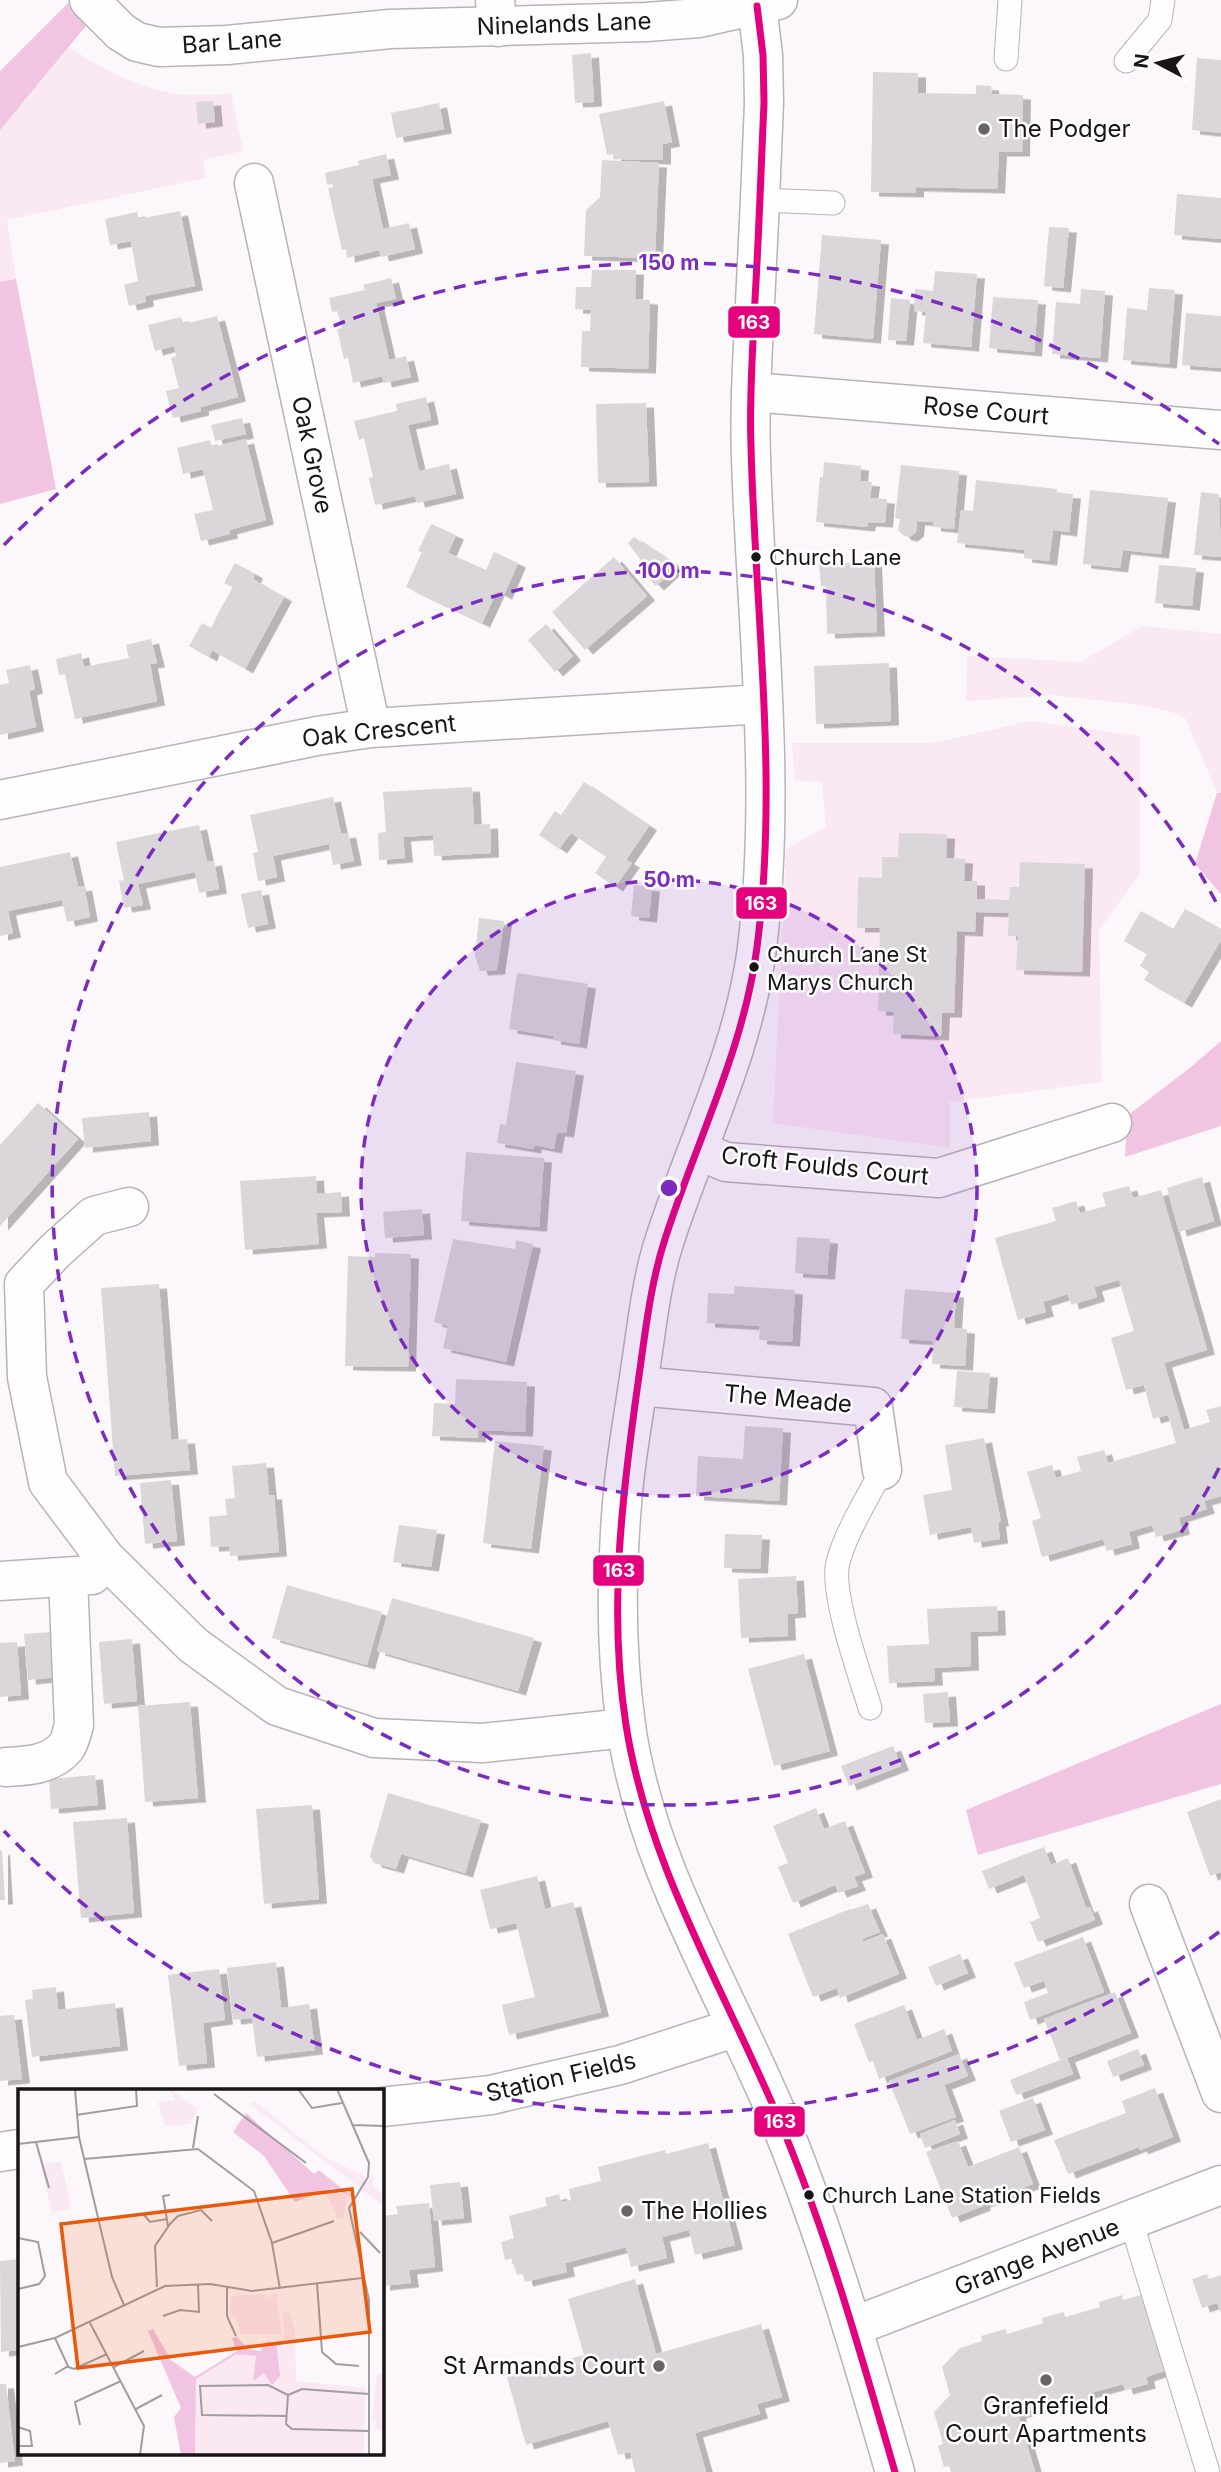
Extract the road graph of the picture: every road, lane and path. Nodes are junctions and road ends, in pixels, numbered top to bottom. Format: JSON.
{"nodes":[{"id":1,"x":1010,"y":0,"type":"edge"},
{"id":2,"x":1163,"y":0,"type":"edge"},
{"id":3,"x":767,"y":3,"type":"edge"},
{"id":4,"x":97,"y":8,"type":"edge"},
{"id":5,"x":497,"y":14,"type":"edge"},
{"id":6,"x":390,"y":29,"type":"joint"},
{"id":7,"x":1006,"y":59,"type":"dead end"},
{"id":8,"x":1126,"y":61,"type":"dead end"},
{"id":9,"x":254,"y":183,"type":"dead end"},
{"id":10,"x":760,"y":200,"type":"junction"},
{"id":11,"x":832,"y":203,"type":"dead end"},
{"id":12,"x":751,"y":392,"type":"junction"},
{"id":13,"x":1221,"y":430,"type":"edge"},
{"id":14,"x":763,"y":704,"type":"junction"},
{"id":15,"x":370,"y":728,"type":"junction"},
{"id":16,"x":0,"y":800,"type":"edge"},
{"id":17,"x":1112,"y":1123,"type":"dead end"},
{"id":18,"x":698,"y":1150,"type":"junction"},
{"id":19,"x":128,"y":1207,"type":"dead end"},
{"id":20,"x":638,"y":1386,"type":"junction"},
{"id":21,"x":882,"y":1470,"type":"joint"},
{"id":22,"x":120,"y":1573,"type":"junction"},
{"id":23,"x":68,"y":1577,"type":"junction"},
{"id":24,"x":0,"y":1581,"type":"edge"},
{"id":25,"x":870,"y":1708,"type":"dead end"},
{"id":26,"x":626,"y":1728,"type":"junction"},
{"id":27,"x":6,"y":1767,"type":"dead end"},
{"id":28,"x":1149,"y":1904,"type":"dead end"},
{"id":29,"x":737,"y":2027,"type":"junction"},
{"id":30,"x":1221,"y":2093,"type":"edge"},
{"id":31,"x":383,"y":2107,"type":"edge"},
{"id":32,"x":18,"y":2149,"type":"edge"},
{"id":33,"x":0,"y":2152,"type":"edge"},
{"id":34,"x":1221,"y":2185,"type":"edge"},
{"id":35,"x":1131,"y":2221,"type":"junction"},
{"id":36,"x":852,"y":2327,"type":"junction"},
{"id":37,"x":895,"y":2472,"type":"edge"},
{"id":38,"x":1208,"y":2472,"type":"edge"}],
"edges":[{"from":1,"to":7,"type":"lane"},
{"from":2,"to":8,"type":"lane"},
{"from":3,"to":5,"type":"street","name":"Ninelands Lane"},
{"from":3,"to":10,"type":"street"},
{"from":4,"to":6,"type":"street","name":"Bar Lane"},
{"from":5,"to":6,"type":"street","name":"Ninelands Lane"},
{"from":9,"to":15,"type":"street","name":"Oak Grove"},
{"from":10,"to":11,"type":"lane"},
{"from":10,"to":12,"type":"street"},
{"from":12,"to":13,"type":"street","name":"Rose Court"},
{"from":12,"to":14,"type":"street"},
{"from":14,"to":15,"type":"street","name":"Oak Crescent"},
{"from":14,"to":18,"type":"street"},
{"from":15,"to":16,"type":"street","name":"Oak Crescent"},
{"from":17,"to":18,"type":"street","name":"Croft Foulds Court"},
{"from":18,"to":20,"type":"street"},
{"from":19,"to":22,"type":"street"},
{"from":20,"to":21,"type":"street","name":"The Meade"},
{"from":20,"to":26,"type":"street"},
{"from":21,"to":25,"type":"lane","name":"The Meade"},
{"from":22,"to":23,"type":"street"},
{"from":22,"to":26,"type":"street"},
{"from":23,"to":24,"type":"street"},
{"from":23,"to":27,"type":"street"},
{"from":26,"to":29,"type":"street"},
{"from":28,"to":30,"type":"street"},
{"from":29,"to":31,"type":"street","name":"Station Fields"},
{"from":29,"to":36,"type":"street"},
{"from":32,"to":33,"type":"street"},
{"from":34,"to":35,"type":"street","name":"Grange Avenue"},
{"from":35,"to":36,"type":"street","name":"Grange Avenue"},
{"from":35,"to":38,"type":"lane"},
{"from":36,"to":37,"type":"street"}]}
